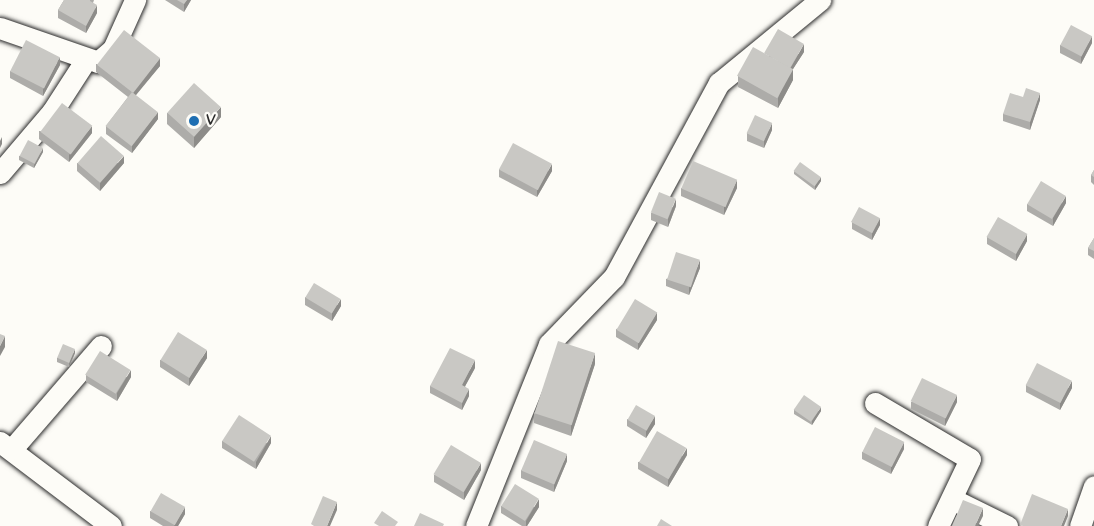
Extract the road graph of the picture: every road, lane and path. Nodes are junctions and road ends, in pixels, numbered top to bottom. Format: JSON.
{"nodes":[{"id":1,"x":135,"y":0,"type":"edge"},
{"id":2,"x":820,"y":0,"type":"edge"},
{"id":3,"x":0,"y":28,"type":"edge"},
{"id":4,"x":85,"y":61,"type":"junction"},
{"id":5,"x":0,"y":173,"type":"edge"},
{"id":6,"x":101,"y":346,"type":"dead end"},
{"id":7,"x":875,"y":404,"type":"dead end"},
{"id":8,"x":6,"y":446,"type":"edge"},
{"id":9,"x":1094,"y":486,"type":"edge"},
{"id":10,"x":953,"y":500,"type":"junction"},
{"id":11,"x":111,"y":526,"type":"edge"},
{"id":12,"x":476,"y":526,"type":"edge"},
{"id":13,"x":938,"y":526,"type":"edge"},
{"id":14,"x":1007,"y":526,"type":"edge"},
{"id":15,"x":1080,"y":526,"type":"edge"}],
"edges":[{"from":1,"to":4,"type":"street"},
{"from":2,"to":12,"type":"street"},
{"from":3,"to":4,"type":"street"},
{"from":4,"to":5,"type":"street"},
{"from":6,"to":8,"type":"street"},
{"from":7,"to":10,"type":"street"},
{"from":8,"to":11,"type":"street"},
{"from":9,"to":15,"type":"street"},
{"from":10,"to":13,"type":"street"},
{"from":10,"to":14,"type":"street"}]}
